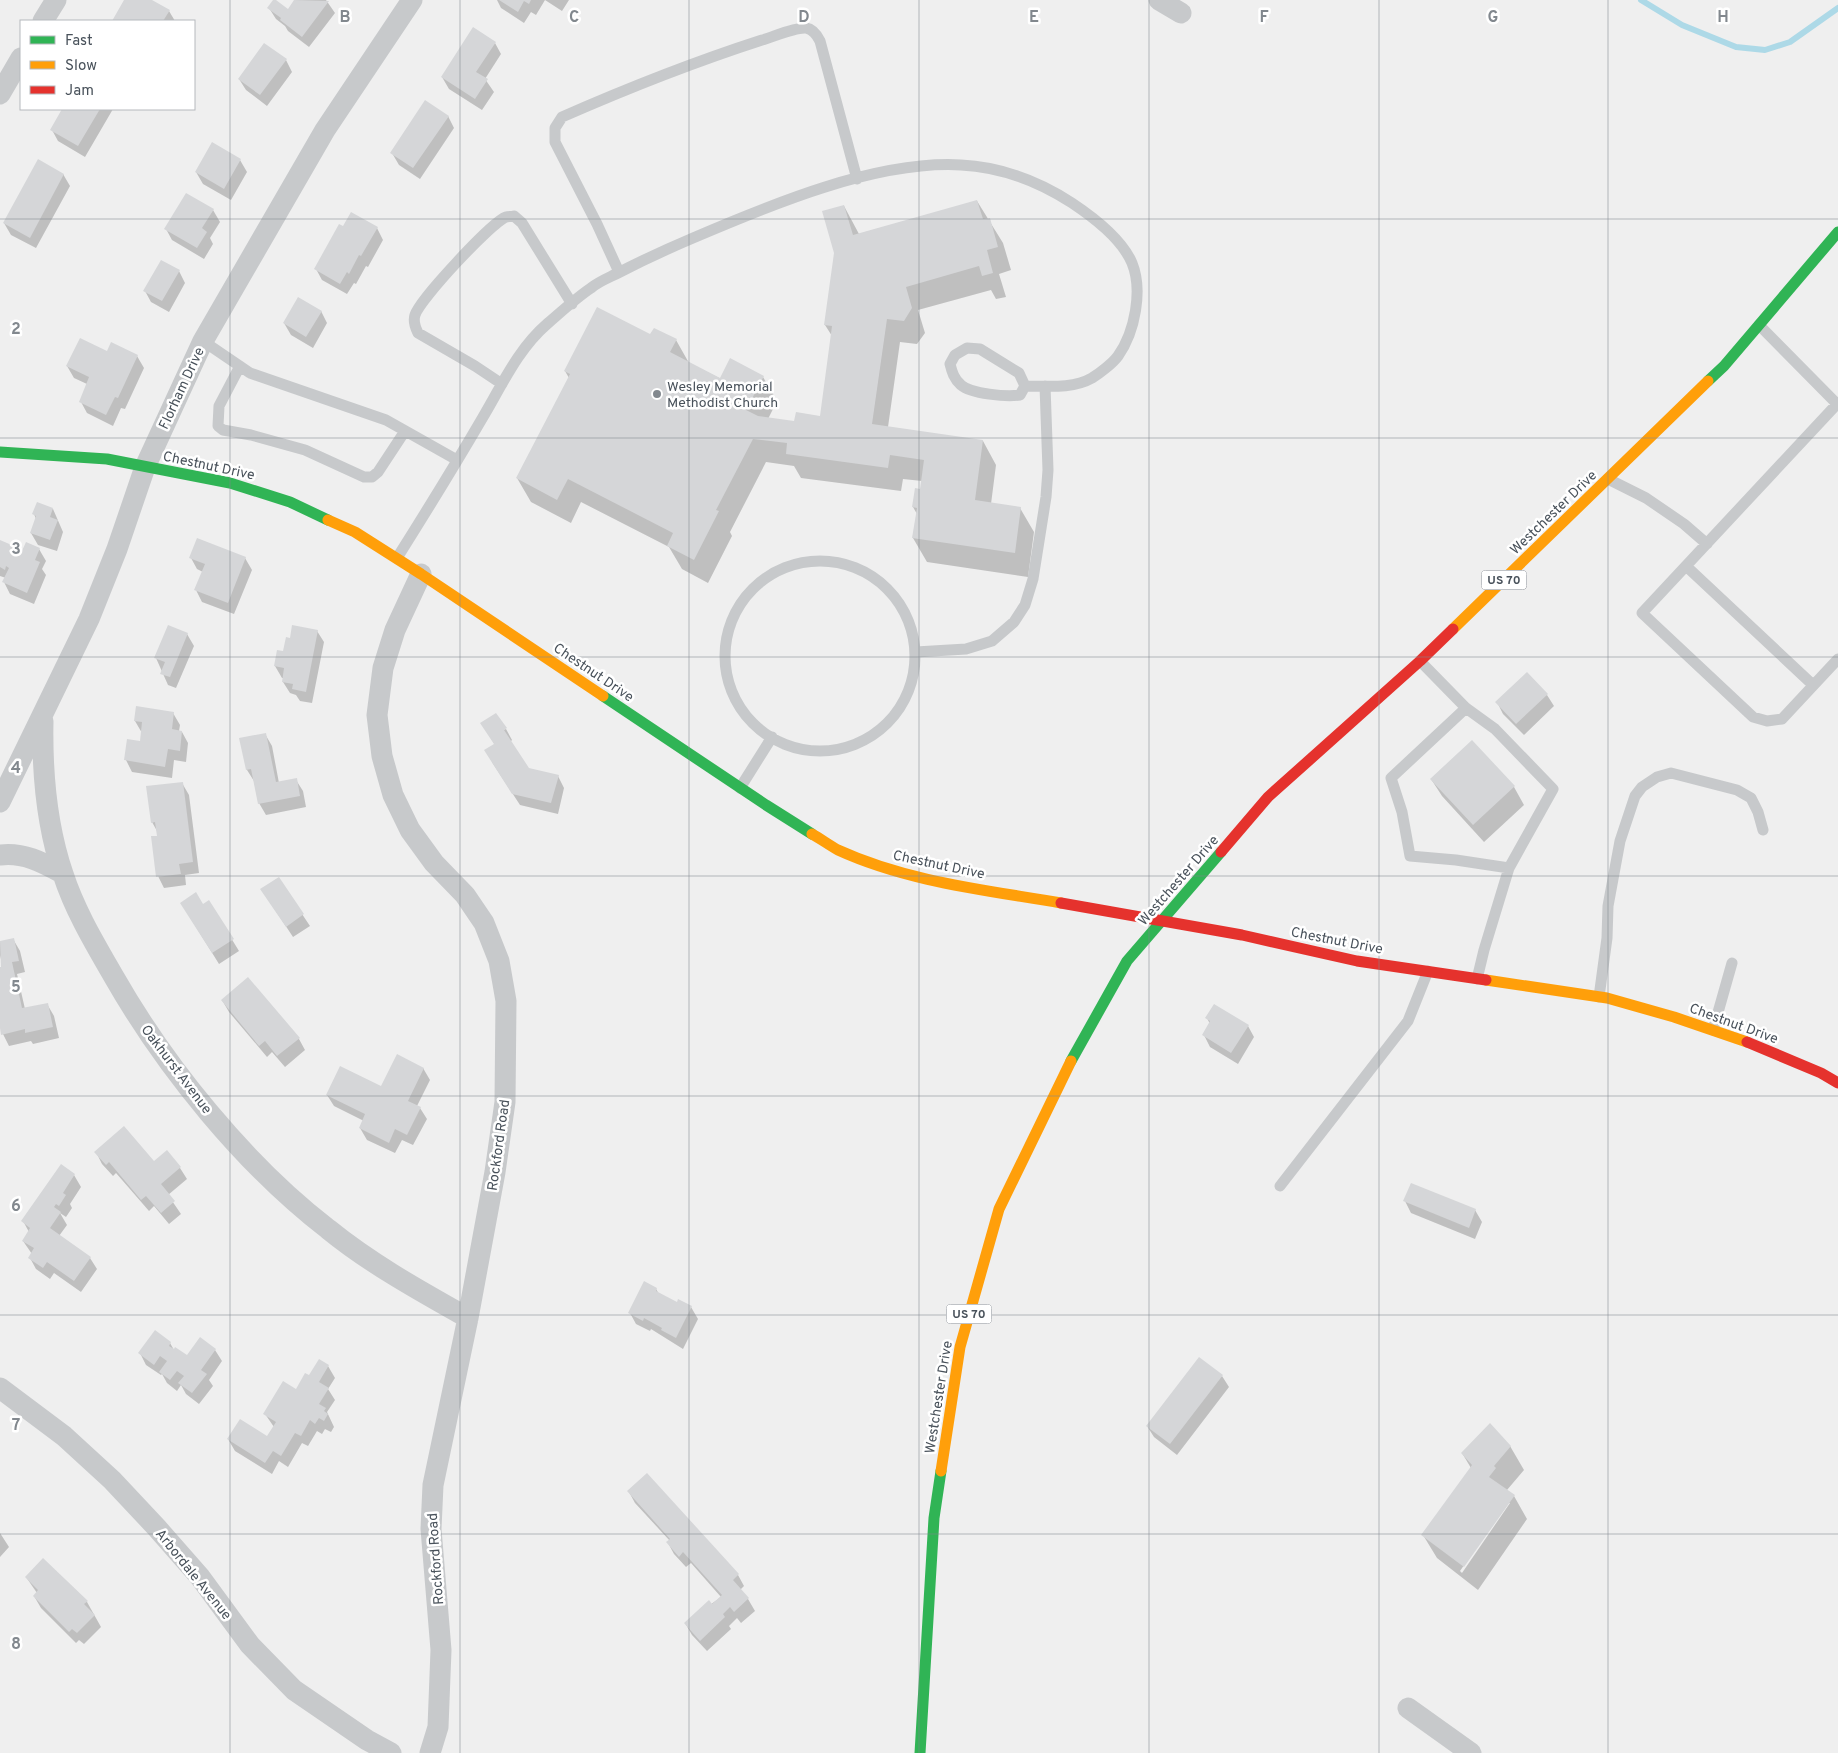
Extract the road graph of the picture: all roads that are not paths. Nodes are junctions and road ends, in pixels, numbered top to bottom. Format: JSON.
{"nodes":[{"id":1,"x":412,"y":0,"type":"edge"},
{"id":2,"x":1158,"y":0,"type":"edge"},
{"id":3,"x":53,"y":1,"type":"edge"},
{"id":4,"x":1181,"y":13,"type":"dead end"},
{"id":5,"x":44,"y":20,"type":"edge"},
{"id":6,"x":20,"y":60,"type":"edge"},
{"id":7,"x":0,"y":94,"type":"edge"},
{"id":8,"x":857,"y":179,"type":"junction"},
{"id":9,"x":1838,"y":232,"type":"edge"},
{"id":10,"x":619,"y":272,"type":"junction"},
{"id":11,"x":572,"y":304,"type":"junction"},
{"id":12,"x":1759,"y":325,"type":"junction"},
{"id":13,"x":203,"y":341,"type":"junction"},
{"id":14,"x":240,"y":366,"type":"junction"},
{"id":15,"x":502,"y":384,"type":"junction"},
{"id":16,"x":1025,"y":386,"type":"junction"},
{"id":17,"x":1045,"y":386,"type":"junction"},
{"id":18,"x":1838,"y":405,"type":"edge"},
{"id":19,"x":405,"y":431,"type":"junction"},
{"id":20,"x":0,"y":452,"type":"edge"},
{"id":21,"x":457,"y":460,"type":"junction"},
{"id":22,"x":145,"y":467,"type":"junction"},
{"id":23,"x":1608,"y":479,"type":"junction"},
{"id":24,"x":1706,"y":544,"type":"junction"},
{"id":25,"x":397,"y":558,"type":"junction"},
{"id":26,"x":1686,"y":566,"type":"junction"},
{"id":27,"x":421,"y":574,"type":"junction"},
{"id":28,"x":916,"y":652,"type":"junction"},
{"id":29,"x":1838,"y":659,"type":"edge"},
{"id":30,"x":1420,"y":661,"type":"junction"},
{"id":31,"x":1813,"y":685,"type":"junction"},
{"id":32,"x":1466,"y":708,"type":"junction"},
{"id":33,"x":43,"y":716,"type":"junction"},
{"id":34,"x":772,"y":737,"type":"junction"},
{"id":35,"x":740,"y":788,"type":"junction"},
{"id":36,"x":0,"y":802,"type":"edge"},
{"id":37,"x":1763,"y":830,"type":"dead end"},
{"id":38,"x":0,"y":855,"type":"edge"},
{"id":39,"x":1509,"y":868,"type":"junction"},
{"id":40,"x":62,"y":873,"type":"junction"},
{"id":41,"x":1162,"y":920,"type":"junction"},
{"id":42,"x":1732,"y":963,"type":"dead end"},
{"id":43,"x":1428,"y":971,"type":"junction"},
{"id":44,"x":1477,"y":979,"type":"junction"},
{"id":45,"x":1599,"y":997,"type":"junction"},
{"id":46,"x":1713,"y":1030,"type":"junction"},
{"id":47,"x":1838,"y":1083,"type":"edge"},
{"id":48,"x":1280,"y":1186,"type":"dead end"},
{"id":49,"x":468,"y":1318,"type":"junction"},
{"id":50,"x":0,"y":1388,"type":"edge"},
{"id":51,"x":1408,"y":1708,"type":"dead end"},
{"id":52,"x":391,"y":1753,"type":"edge"},
{"id":53,"x":430,"y":1753,"type":"edge"},
{"id":54,"x":920,"y":1753,"type":"edge"},
{"id":55,"x":1470,"y":1753,"type":"edge"}],
"edges":[{"from":1,"to":13,"type":"street","name":"Florham Drive"},
{"from":2,"to":4,"type":"street"},
{"from":3,"to":5,"type":"street"},
{"from":6,"to":7,"type":"street"},
{"from":8,"to":10,"type":"lane"},
{"from":8,"to":10,"type":"lane"},
{"from":8,"to":17,"type":"lane"},
{"from":9,"to":12,"type":"street","name":"Westchester Drive","number":"US 70"},
{"from":10,"to":11,"type":"lane"},
{"from":11,"to":15,"type":"lane"},
{"from":11,"to":15,"type":"lane"},
{"from":12,"to":18,"type":"lane"},
{"from":12,"to":23,"type":"street","name":"Westchester Drive","number":"US 70"},
{"from":13,"to":14,"type":"lane"},
{"from":13,"to":22,"type":"street","name":"Florham Drive"},
{"from":14,"to":19,"type":"lane"},
{"from":14,"to":19,"type":"lane"},
{"from":15,"to":21,"type":"lane"},
{"from":16,"to":16,"type":"lane"},
{"from":16,"to":17,"type":"lane"},
{"from":17,"to":28,"type":"lane"},
{"from":18,"to":24,"type":"lane"},
{"from":19,"to":21,"type":"lane"},
{"from":20,"to":22,"type":"street","name":"Chestnut Drive"},
{"from":21,"to":25,"type":"lane"},
{"from":22,"to":25,"type":"street","name":"Chestnut Drive"},
{"from":22,"to":33,"type":"street","name":"Florham Drive"},
{"from":23,"to":24,"type":"lane"},
{"from":23,"to":30,"type":"street","name":"Westchester Drive","number":"US 70"},
{"from":24,"to":26,"type":"lane"},
{"from":25,"to":27,"type":"street","name":"Chestnut Drive"},
{"from":26,"to":31,"type":"lane"},
{"from":26,"to":31,"type":"lane"},
{"from":27,"to":35,"type":"street","name":"Chestnut Drive"},
{"from":27,"to":49,"type":"street","name":"Rockford Road"},
{"from":28,"to":34,"type":"lane"},
{"from":28,"to":34,"type":"lane"},
{"from":29,"to":31,"type":"lane"},
{"from":30,"to":32,"type":"lane"},
{"from":30,"to":41,"type":"street","name":"Westchester Drive","number":"US 70"},
{"from":32,"to":39,"type":"lane"},
{"from":32,"to":39,"type":"lane"},
{"from":33,"to":36,"type":"street","name":"Florham Drive"},
{"from":33,"to":40,"type":"street","name":"Oakhurst Avenue"},
{"from":34,"to":35,"type":"lane"},
{"from":35,"to":41,"type":"street","name":"Chestnut Drive"},
{"from":37,"to":45,"type":"lane"},
{"from":38,"to":40,"type":"street"},
{"from":39,"to":44,"type":"lane"},
{"from":40,"to":49,"type":"street","name":"Oakhurst Avenue"},
{"from":41,"to":43,"type":"street","name":"Chestnut Drive"},
{"from":41,"to":54,"type":"street","name":"Westchester Drive","number":"US 70"},
{"from":42,"to":46,"type":"lane"},
{"from":43,"to":44,"type":"street","name":"Chestnut Drive"},
{"from":43,"to":48,"type":"lane"},
{"from":44,"to":45,"type":"street","name":"Chestnut Drive"},
{"from":45,"to":46,"type":"street","name":"Chestnut Drive"},
{"from":46,"to":47,"type":"street","name":"Chestnut Drive"},
{"from":49,"to":53,"type":"street","name":"Rockford Road"},
{"from":50,"to":52,"type":"street","name":"Arbordale Avenue"},
{"from":51,"to":55,"type":"street"}]}
